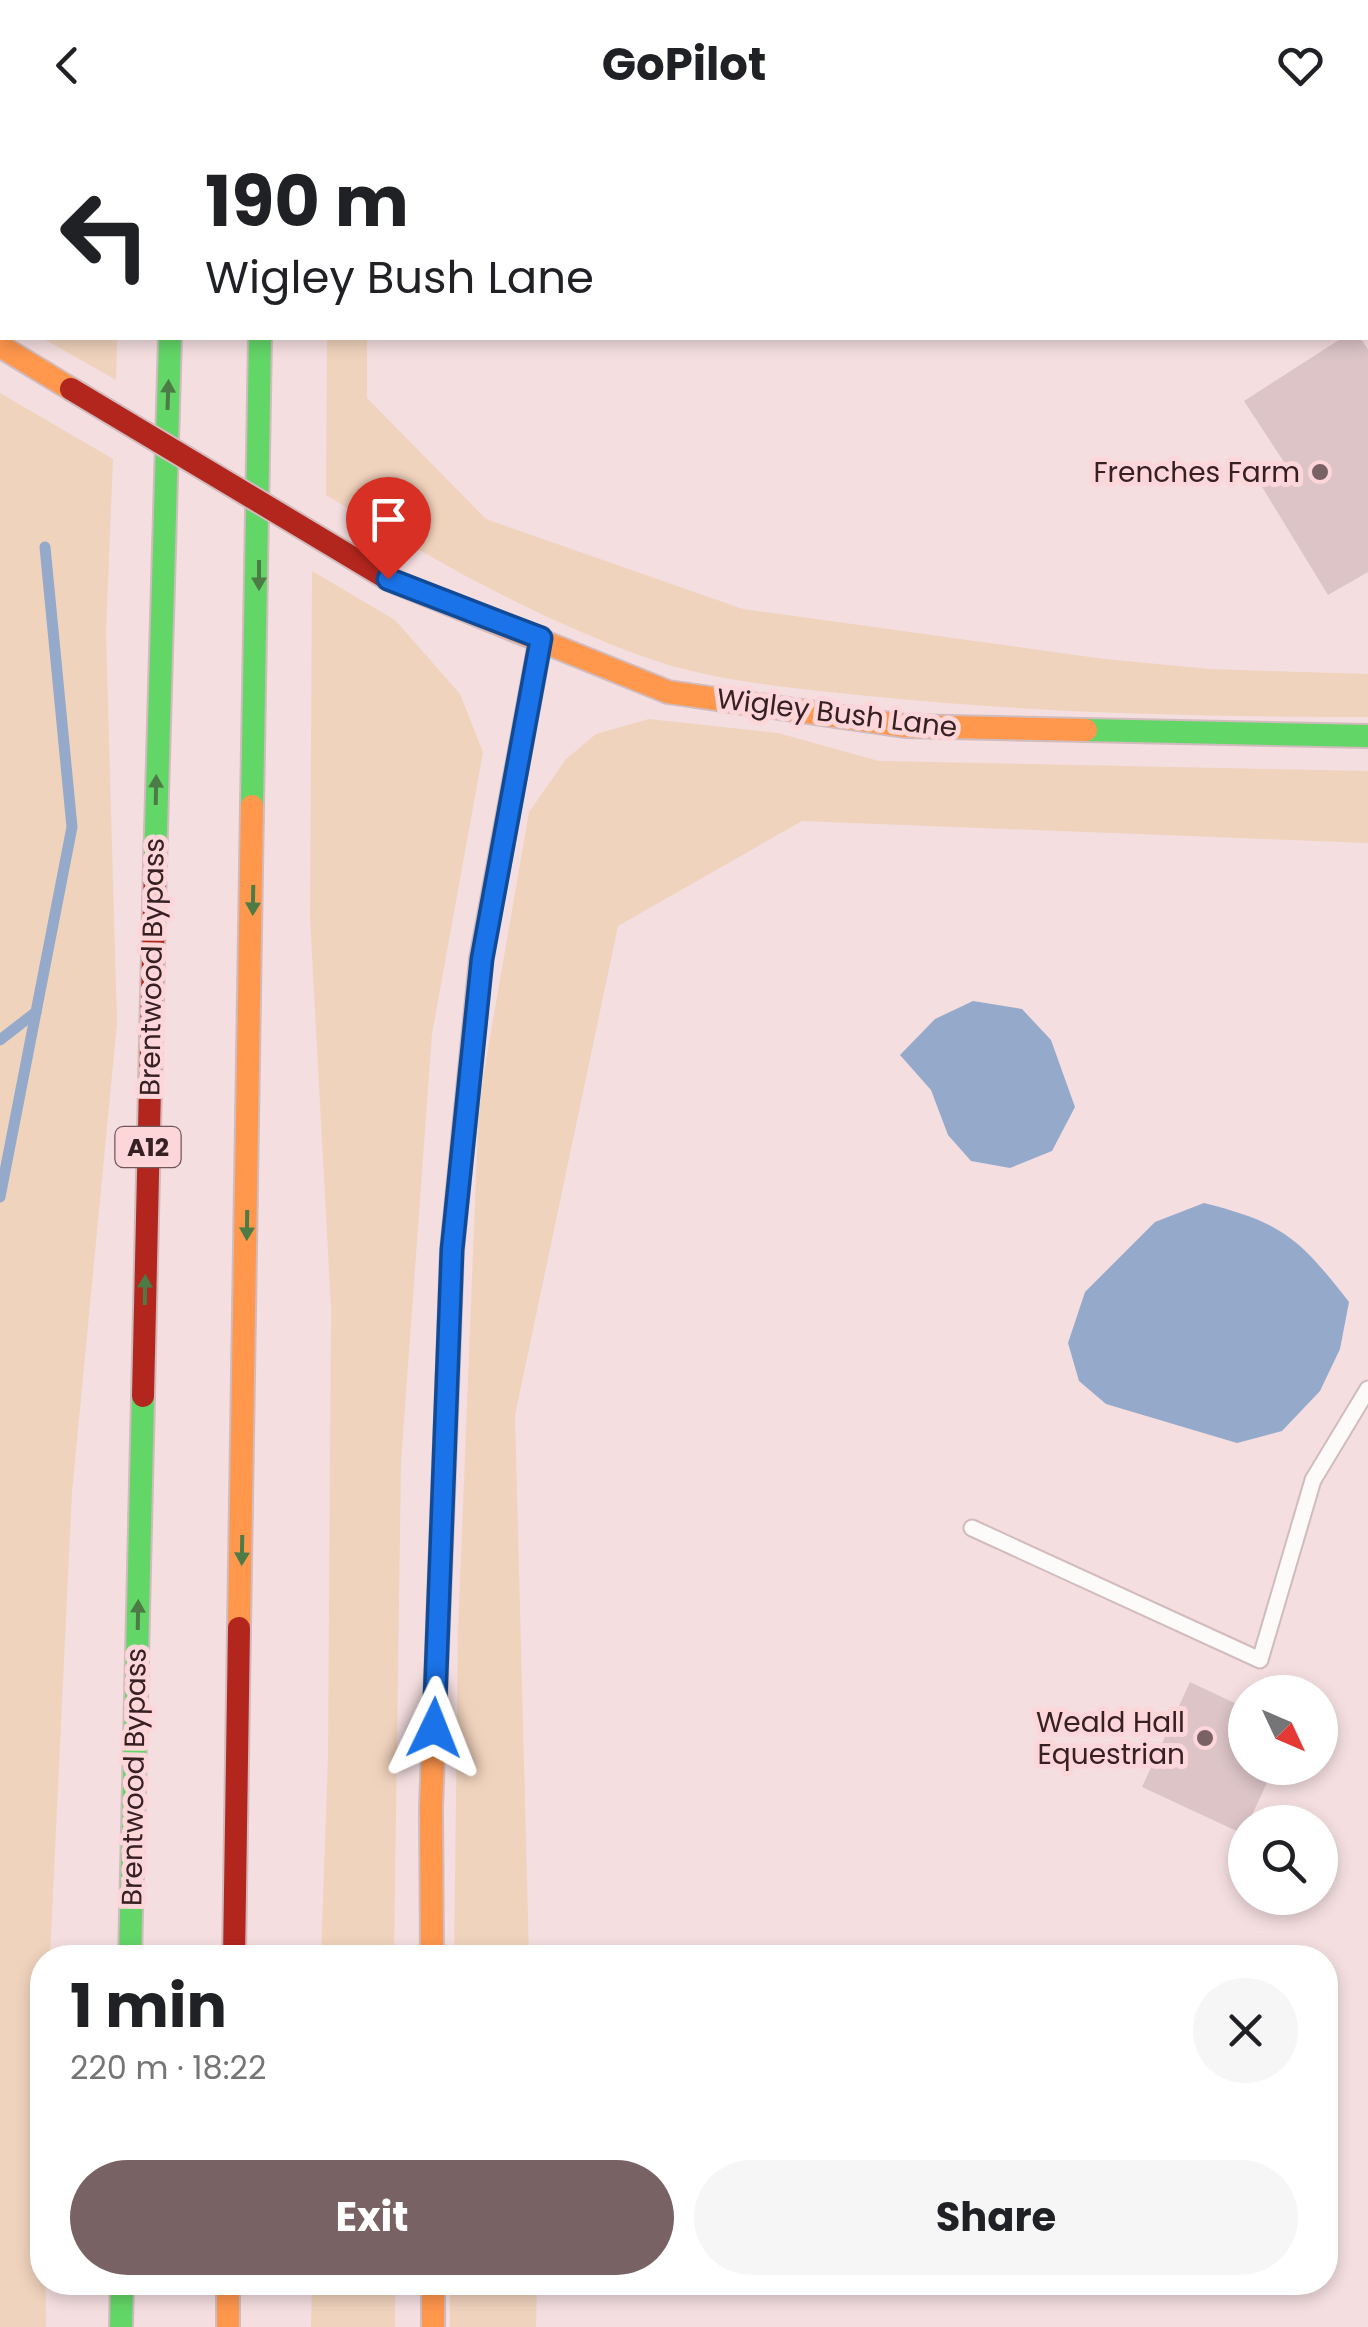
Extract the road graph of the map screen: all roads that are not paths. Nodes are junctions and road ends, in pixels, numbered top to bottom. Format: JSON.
{"nodes":[{"id":1,"x":170,"y":340,"type":"edge"},
{"id":2,"x":260,"y":340,"type":"edge"},
{"id":3,"x":0,"y":346,"type":"edge"},
{"id":4,"x":541,"y":638,"type":"junction"},
{"id":5,"x":1368,"y":736,"type":"edge"},
{"id":6,"x":1368,"y":1389,"type":"edge"},
{"id":7,"x":972,"y":1528,"type":"dead end"},
{"id":8,"x":130,"y":1945,"type":"edge"},
{"id":9,"x":234,"y":1945,"type":"edge"},
{"id":10,"x":432,"y":1945,"type":"edge"},
{"id":11,"x":122,"y":2295,"type":"edge"},
{"id":12,"x":228,"y":2295,"type":"edge"},
{"id":13,"x":433,"y":2295,"type":"edge"},
{"id":14,"x":122,"y":2327,"type":"edge"},
{"id":15,"x":228,"y":2327,"type":"edge"},
{"id":16,"x":433,"y":2327,"type":"edge"}],
"edges":[{"from":8,"to":1,"type":"main road","name":"Brentwood Bypass","number":"A12","one_way":true},
{"from":2,"to":9,"type":"main road","one_way":true},
{"from":3,"to":4,"type":"main road","name":"Wigley Bush Lane","bridge":true},
{"from":4,"to":5,"type":"main road","name":"Wigley Bush Lane"},
{"from":4,"to":10,"type":"main road"},
{"from":6,"to":7,"type":"lane"},
{"from":11,"to":14,"type":"main road"},
{"from":12,"to":15,"type":"main road"},
{"from":13,"to":16,"type":"main road"}]}
